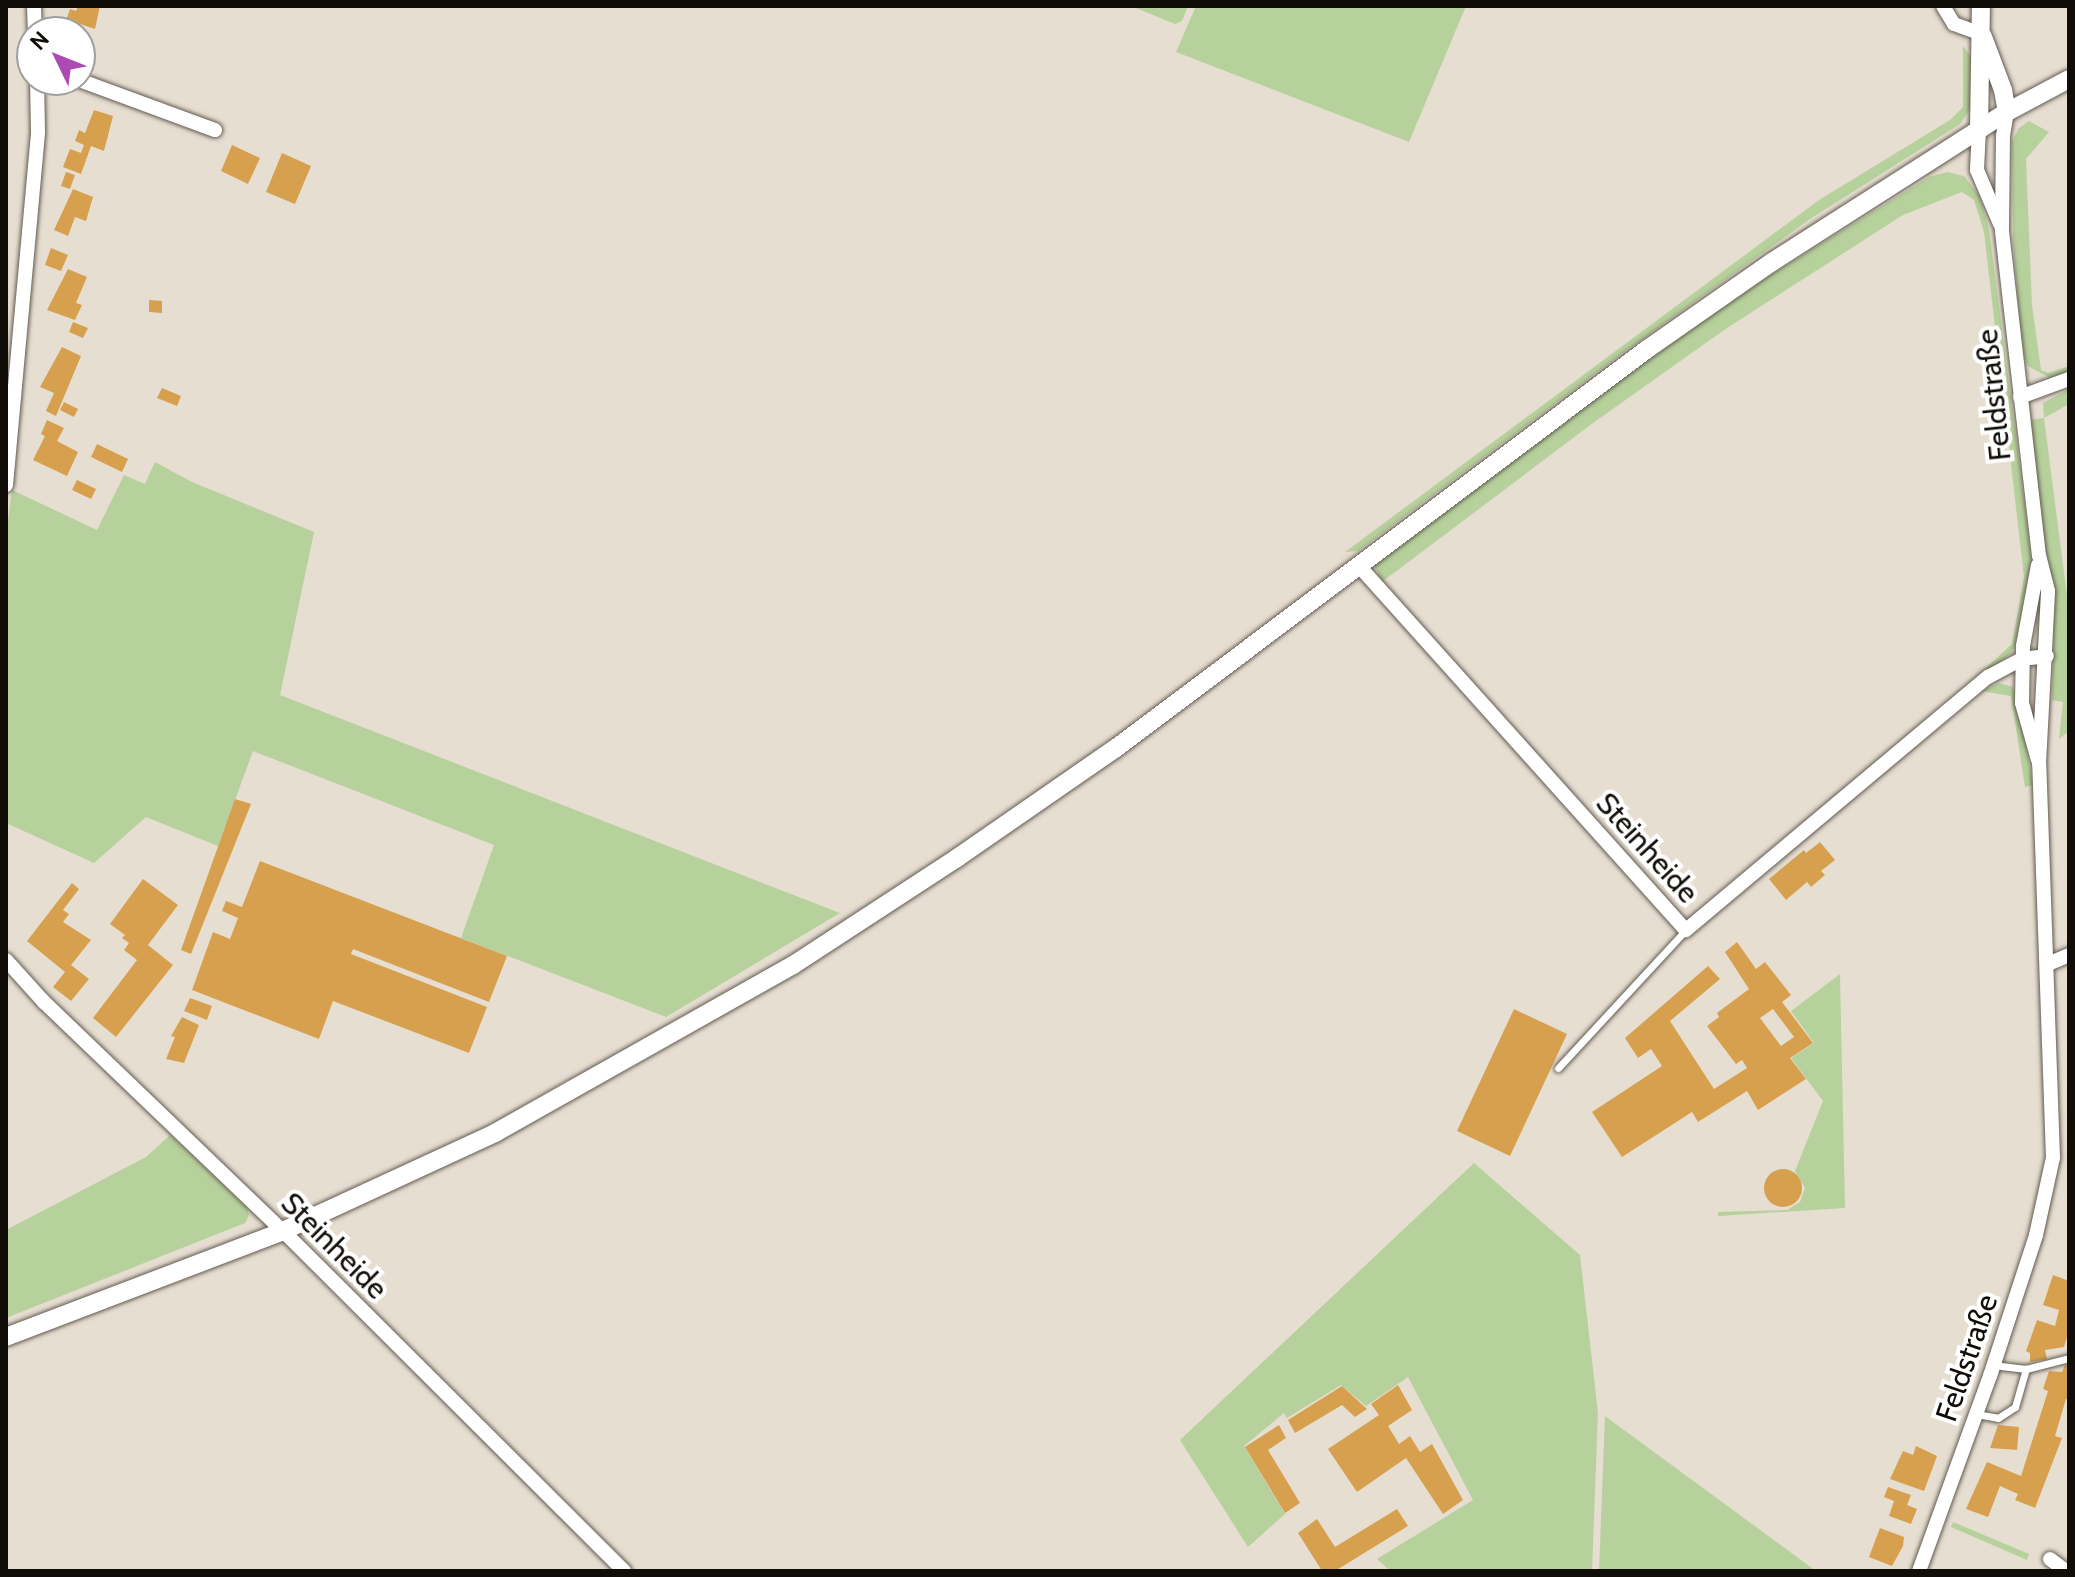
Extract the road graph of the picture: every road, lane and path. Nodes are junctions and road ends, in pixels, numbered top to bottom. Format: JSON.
{"nodes":[{"id":1,"x":1943,"y":6,"type":"edge"},
{"id":2,"x":1981,"y":6,"type":"edge"},
{"id":3,"x":1982,"y":34,"type":"junction"},
{"id":4,"x":2063,"y":82,"type":"edge"},
{"id":5,"x":96,"y":86,"type":"edge"},
{"id":6,"x":37,"y":96,"type":"edge"},
{"id":7,"x":2007,"y":112,"type":"junction"},
{"id":8,"x":215,"y":130,"type":"dead end"},
{"id":9,"x":1979,"y":130,"type":"junction"},
{"id":10,"x":2002,"y":229,"type":"junction"},
{"id":11,"x":2069,"y":379,"type":"edge"},
{"id":12,"x":2020,"y":397,"type":"junction"},
{"id":13,"x":6,"y":485,"type":"edge"},
{"id":14,"x":2039,"y":556,"type":"junction"},
{"id":15,"x":1359,"y":566,"type":"junction"},
{"id":16,"x":2047,"y":656,"type":"junction"},
{"id":17,"x":2022,"y":659,"type":"junction"},
{"id":18,"x":2039,"y":764,"type":"junction"},
{"id":19,"x":1686,"y":930,"type":"junction"},
{"id":20,"x":2069,"y":955,"type":"edge"},
{"id":21,"x":6,"y":960,"type":"edge"},
{"id":22,"x":2048,"y":964,"type":"junction"},
{"id":23,"x":1558,"y":1068,"type":"dead end"},
{"id":24,"x":2053,"y":1158,"type":"junction"},
{"id":25,"x":2069,"y":1158,"type":"edge"},
{"id":26,"x":283,"y":1231,"type":"junction"},
{"id":27,"x":6,"y":1337,"type":"edge"},
{"id":28,"x":2069,"y":1358,"type":"edge"},
{"id":29,"x":1993,"y":1365,"type":"junction"},
{"id":30,"x":2026,"y":1369,"type":"junction"},
{"id":31,"x":1976,"y":1414,"type":"junction"},
{"id":32,"x":2050,"y":1559,"type":"dead end"},
{"id":33,"x":624,"y":1571,"type":"edge"},
{"id":34,"x":1919,"y":1571,"type":"edge"},
{"id":35,"x":2066,"y":1571,"type":"edge"}],
"edges":[{"from":1,"to":3,"type":"street"},
{"from":2,"to":3,"type":"street"},
{"from":3,"to":7,"type":"street"},
{"from":3,"to":9,"type":"street"},
{"from":4,"to":7,"type":"street"},
{"from":5,"to":8,"type":"street"},
{"from":6,"to":13,"type":"street"},
{"from":7,"to":9,"type":"street"},
{"from":7,"to":10,"type":"street","name":"Feldstraße"},
{"from":9,"to":10,"type":"street","name":"Feldstraße"},
{"from":9,"to":15,"type":"street"},
{"from":10,"to":12,"type":"street","name":"Feldstraße"},
{"from":11,"to":12,"type":"street"},
{"from":12,"to":14,"type":"street","name":"Feldstraße"},
{"from":14,"to":16,"type":"street","name":"Feldstraße"},
{"from":14,"to":17,"type":"street","name":"Feldstraße"},
{"from":15,"to":19,"type":"street","name":"Steinheide"},
{"from":15,"to":26,"type":"street"},
{"from":16,"to":17,"type":"street","name":"Steinheide"},
{"from":16,"to":18,"type":"street","name":"Feldstraße"},
{"from":17,"to":18,"type":"street","name":"Feldstraße"},
{"from":17,"to":19,"type":"street","name":"Steinheide"},
{"from":18,"to":22,"type":"street","name":"Feldstraße"},
{"from":19,"to":23,"type":"lane"},
{"from":20,"to":22,"type":"street"},
{"from":21,"to":26,"type":"street","name":"Steinheide"},
{"from":22,"to":24,"type":"street","name":"Feldstraße"},
{"from":24,"to":25,"type":"street"},
{"from":24,"to":29,"type":"street","name":"Feldstraße"},
{"from":26,"to":27,"type":"street"},
{"from":26,"to":33,"type":"street","name":"Steinheide"},
{"from":28,"to":30,"type":"lane"},
{"from":29,"to":30,"type":"lane"},
{"from":29,"to":31,"type":"street","name":"Feldstraße"},
{"from":30,"to":31,"type":"lane"},
{"from":31,"to":34,"type":"street","name":"Feldstraße"},
{"from":32,"to":35,"type":"street"}]}
